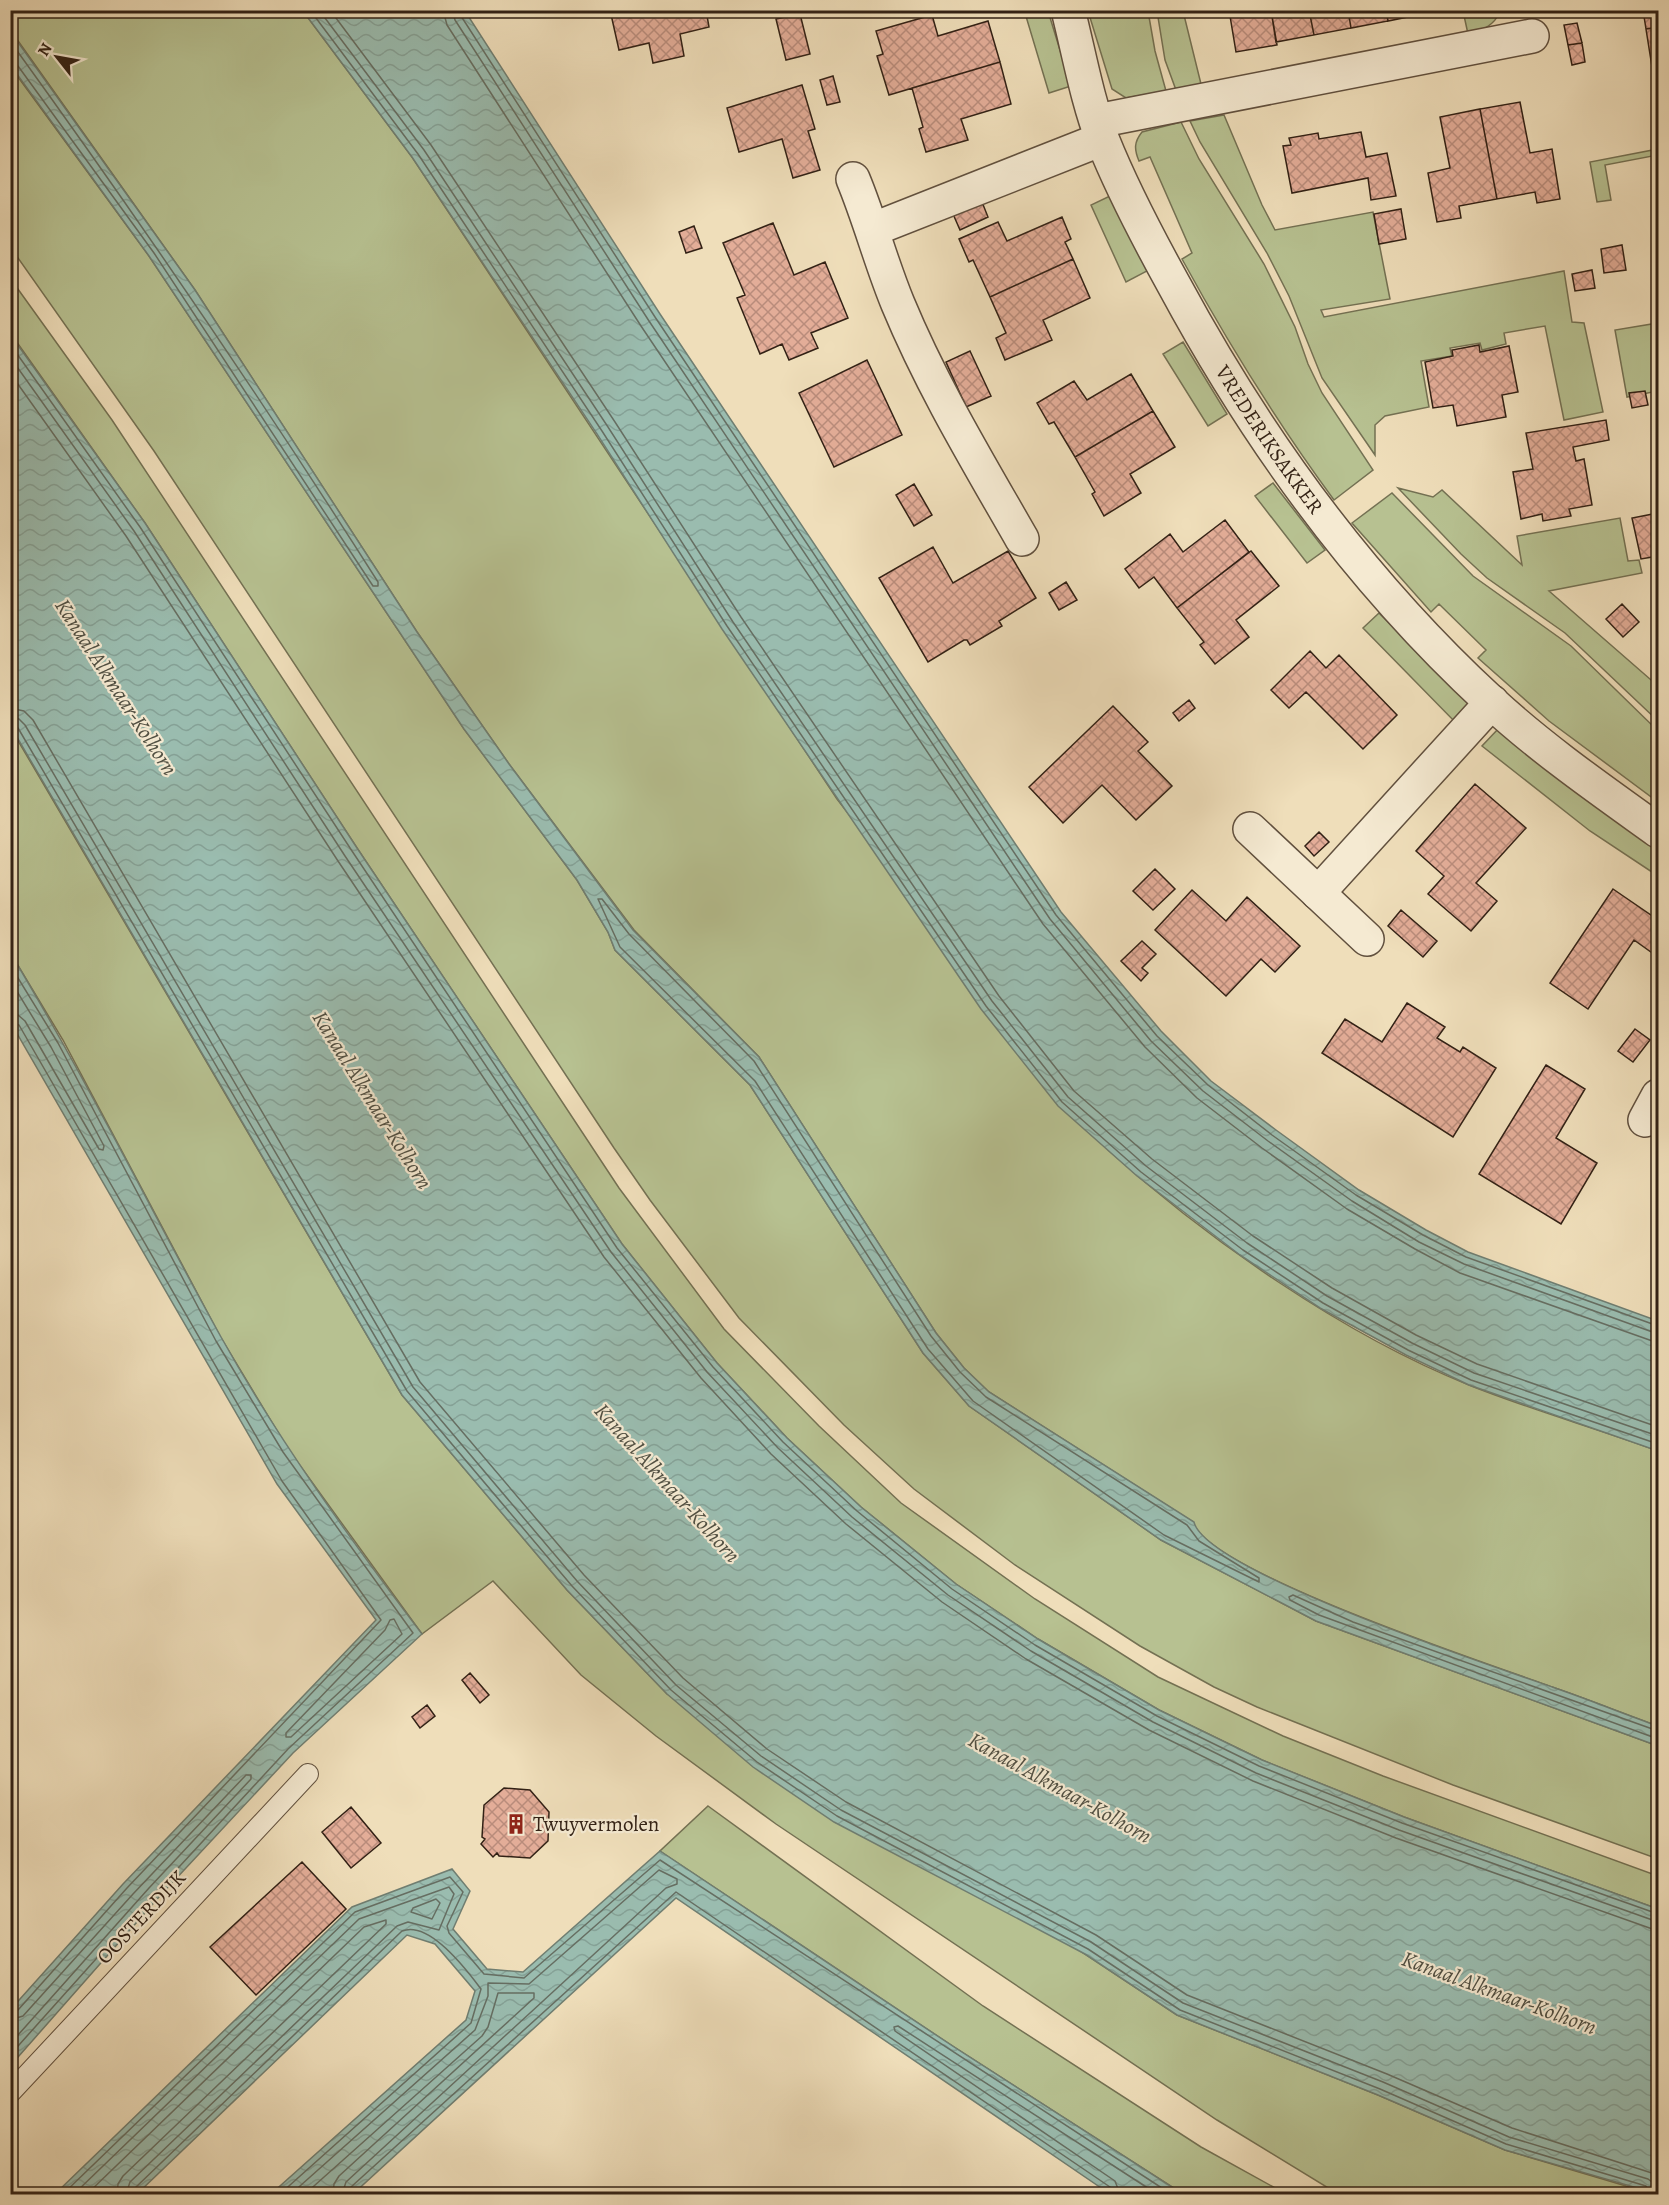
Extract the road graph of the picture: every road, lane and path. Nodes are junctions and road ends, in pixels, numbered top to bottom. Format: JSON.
{"nodes":[{"id":1,"x":1068,"y":10,"type":"edge"},
{"id":2,"x":1532,"y":36,"type":"dead end"},
{"id":3,"x":1100,"y":130,"type":"junction"},
{"id":4,"x":853,"y":179,"type":"dead end"},
{"id":5,"x":874,"y":229,"type":"junction"},
{"id":6,"x":1022,"y":539,"type":"dead end"},
{"id":7,"x":1492,"y":702,"type":"junction"},
{"id":8,"x":1250,"y":829,"type":"dead end"},
{"id":9,"x":1659,"y":831,"type":"edge"},
{"id":10,"x":1318,"y":893,"type":"junction"},
{"id":11,"x":1367,"y":939,"type":"dead end"},
{"id":12,"x":308,"y":1774,"type":"dead end"},
{"id":13,"x":10,"y":2093,"type":"edge"}],
"edges":[{"from":1,"to":3,"type":"street","name":"VREDERIKSAKKER"},
{"from":2,"to":3,"type":"street"},
{"from":3,"to":5,"type":"street"},
{"from":3,"to":7,"type":"street","name":"VREDERIKSAKKER"},
{"from":4,"to":5,"type":"street"},
{"from":5,"to":6,"type":"street"},
{"from":7,"to":9,"type":"street","name":"VREDERIKSAKKER"},
{"from":7,"to":10,"type":"street"},
{"from":8,"to":10,"type":"street"},
{"from":10,"to":11,"type":"street"},
{"from":12,"to":13,"type":"lane","name":"OOSTERDIJK"}]}
